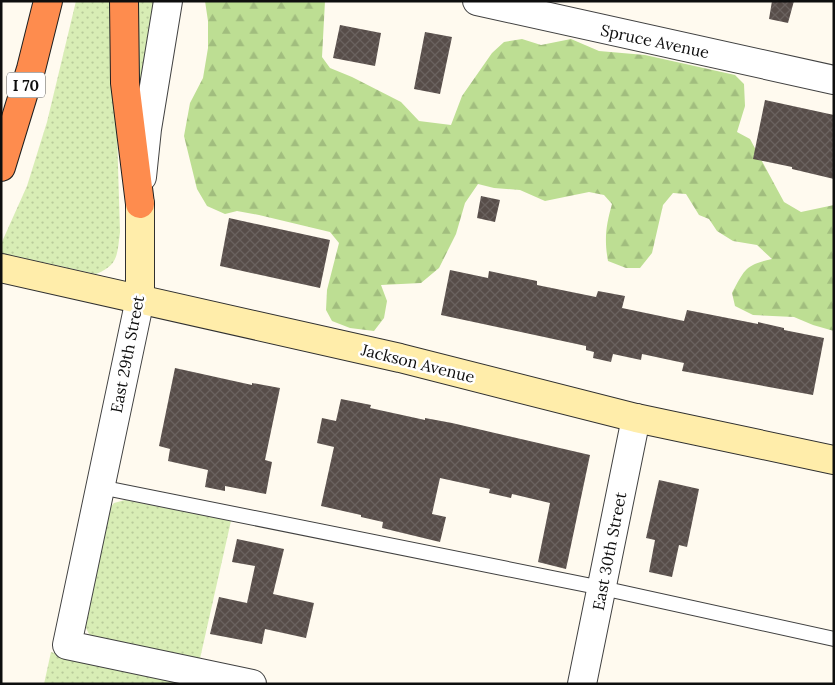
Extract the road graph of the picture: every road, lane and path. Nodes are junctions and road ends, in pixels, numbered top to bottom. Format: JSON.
{"nodes":[{"id":1,"x":48,"y":1,"type":"edge"},
{"id":2,"x":124,"y":1,"type":"edge"},
{"id":3,"x":168,"y":1,"type":"edge"},
{"id":4,"x":477,"y":1,"type":"edge"},
{"id":5,"x":834,"y":80,"type":"edge"},
{"id":6,"x":1,"y":167,"type":"edge"},
{"id":7,"x":140,"y":204,"type":"junction"},
{"id":8,"x":1,"y":268,"type":"edge"},
{"id":9,"x":140,"y":299,"type":"junction"},
{"id":10,"x":636,"y":418,"type":"junction"},
{"id":11,"x":834,"y":460,"type":"edge"},
{"id":12,"x":100,"y":486,"type":"junction"},
{"id":13,"x":602,"y":588,"type":"junction"},
{"id":14,"x":834,"y":639,"type":"edge"},
{"id":15,"x":252,"y":684,"type":"edge"},
{"id":16,"x":582,"y":684,"type":"edge"}],
"edges":[{"from":1,"to":6,"type":"highway","number":"I 70"},
{"from":2,"to":7,"type":"highway"},
{"from":3,"to":7,"type":"street","name":"East 29th Street"},
{"from":4,"to":5,"type":"street","name":"Spruce Avenue"},
{"from":7,"to":9,"type":"street","name":"East 29th Street"},
{"from":8,"to":9,"type":"street","name":"Jackson Avenue"},
{"from":9,"to":10,"type":"street","name":"Jackson Avenue"},
{"from":9,"to":12,"type":"street","name":"East 29th Street"},
{"from":10,"to":11,"type":"street","name":"Jackson Avenue"},
{"from":10,"to":13,"type":"street","name":"East 30th Street"},
{"from":12,"to":13,"type":"lane"},
{"from":12,"to":15,"type":"street","name":"East 29th Street"},
{"from":13,"to":14,"type":"lane"},
{"from":13,"to":16,"type":"street","name":"East 30th Street"}]}
